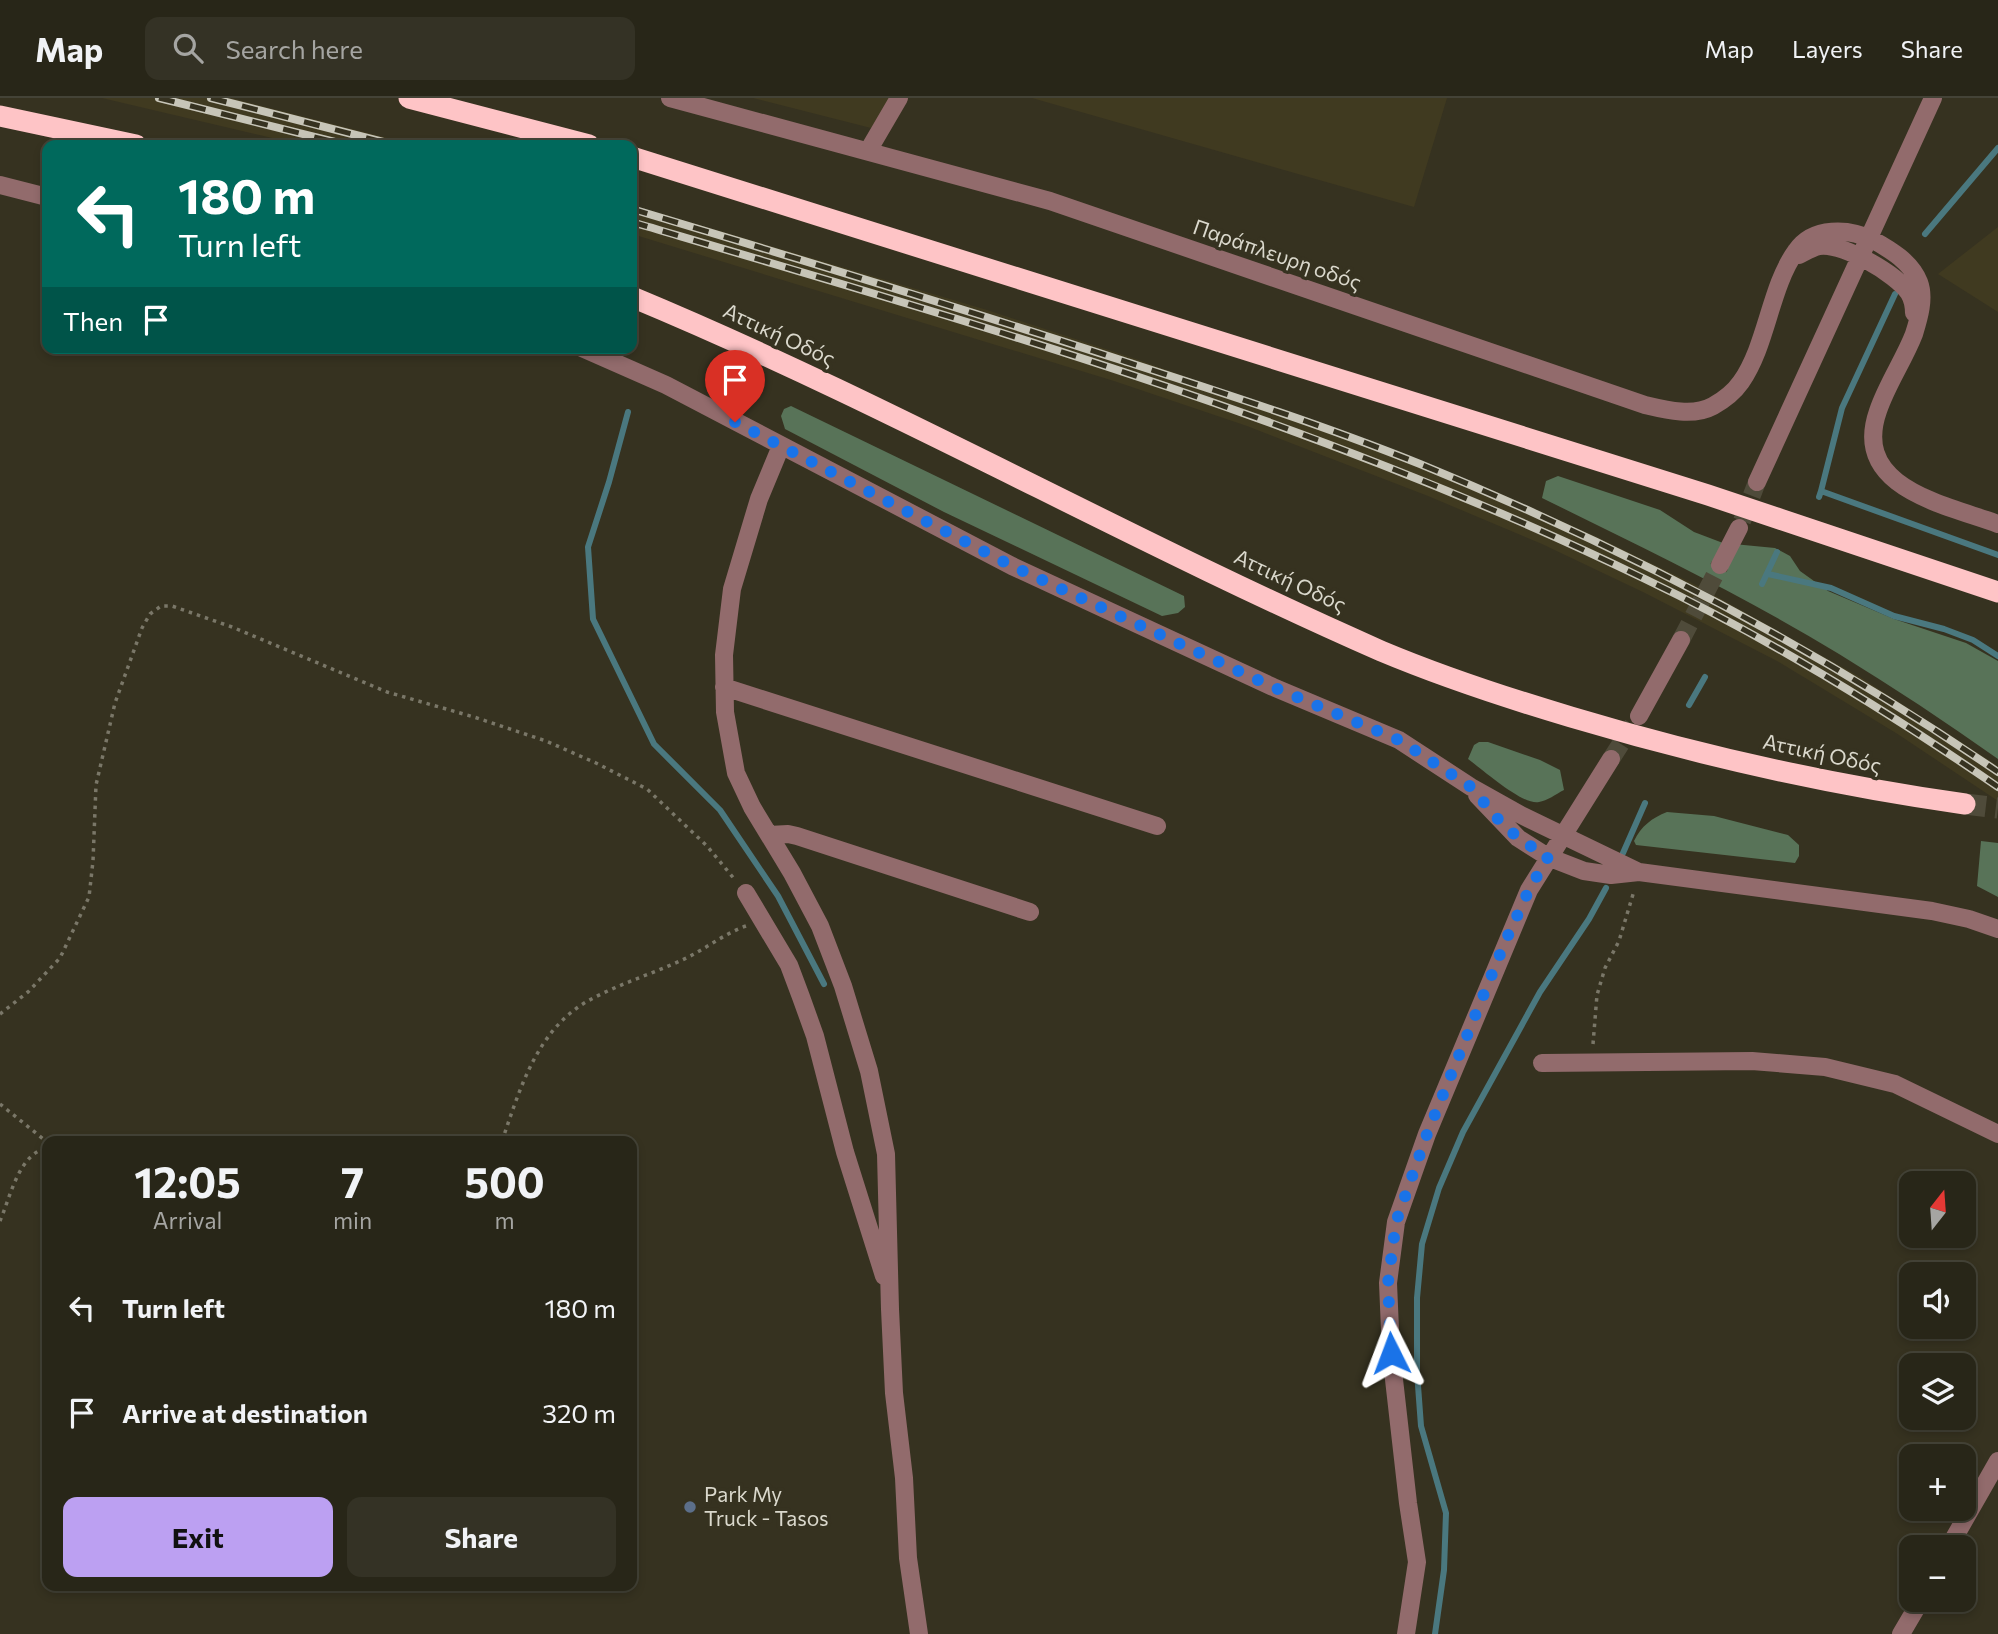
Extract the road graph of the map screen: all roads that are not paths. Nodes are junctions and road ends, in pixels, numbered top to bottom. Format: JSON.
{"nodes":[{"id":1,"x":409,"y":98,"type":"edge"},
{"id":2,"x":670,"y":98,"type":"edge"},
{"id":3,"x":899,"y":98,"type":"edge"},
{"id":4,"x":1933,"y":98,"type":"edge"},
{"id":5,"x":0,"y":116,"type":"edge"},
{"id":6,"x":113,"y":140,"type":"edge"},
{"id":7,"x":570,"y":140,"type":"edge"},
{"id":8,"x":868,"y":151,"type":"junction"},
{"id":9,"x":637,"y":159,"type":"edge"},
{"id":10,"x":0,"y":185,"type":"edge"},
{"id":11,"x":42,"y":196,"type":"edge"},
{"id":12,"x":1870,"y":239,"type":"junction"},
{"id":13,"x":1860,"y":257,"type":"junction"},
{"id":14,"x":1787,"y":267,"type":"junction"},
{"id":15,"x":637,"y":299,"type":"edge"},
{"id":16,"x":1916,"y":328,"type":"junction"},
{"id":17,"x":596,"y":354,"type":"edge"},
{"id":18,"x":781,"y":446,"type":"junction"},
{"id":19,"x":1757,"y":482,"type":"tunnel mouth"},
{"id":20,"x":1998,"y":524,"type":"edge"},
{"id":21,"x":1739,"y":528,"type":"tunnel mouth"},
{"id":22,"x":1720,"y":565,"type":"tunnel mouth"},
{"id":23,"x":1998,"y":592,"type":"edge"},
{"id":24,"x":1681,"y":640,"type":"tunnel mouth"},
{"id":25,"x":724,"y":687,"type":"junction"},
{"id":26,"x":1639,"y":716,"type":"tunnel mouth"},
{"id":27,"x":1611,"y":759,"type":"tunnel mouth"},
{"id":28,"x":1471,"y":787,"type":"junction"},
{"id":29,"x":1965,"y":804,"type":"tunnel mouth"},
{"id":30,"x":1157,"y":825,"type":"dead end"},
{"id":31,"x":769,"y":835,"type":"junction"},
{"id":32,"x":1563,"y":836,"type":"junction"},
{"id":33,"x":1548,"y":857,"type":"junction"},
{"id":34,"x":1639,"y":872,"type":"junction"},
{"id":35,"x":746,"y":893,"type":"road end"},
{"id":36,"x":1030,"y":912,"type":"dead end"},
{"id":37,"x":1998,"y":929,"type":"edge"},
{"id":38,"x":1542,"y":1063,"type":"dead end"},
{"id":39,"x":1998,"y":1134,"type":"edge"},
{"id":40,"x":890,"y":1295,"type":"junction"},
{"id":41,"x":1998,"y":1461,"type":"edge"},
{"id":42,"x":1955,"y":1535,"type":"edge"},
{"id":43,"x":1915,"y":1612,"type":"edge"},
{"id":44,"x":919,"y":1634,"type":"edge"},
{"id":45,"x":1406,"y":1634,"type":"edge"},
{"id":46,"x":1901,"y":1634,"type":"edge"}],
"edges":[{"from":1,"to":7,"type":"highway"},
{"from":2,"to":8,"type":"street","name":"Παράπλευρη οδός"},
{"from":3,"to":8,"type":"street"},
{"from":4,"to":12,"type":"street"},
{"from":5,"to":6,"type":"highway"},
{"from":8,"to":14,"type":"street","name":"Παράπλευρη οδός"},
{"from":9,"to":23,"type":"highway"},
{"from":10,"to":11,"type":"street"},
{"from":12,"to":13,"type":"street"},
{"from":12,"to":14,"type":"street","name":"Παράπλευρη οδός"},
{"from":12,"to":16,"type":"street","name":"Παράπλευρη οδός"},
{"from":13,"to":14,"type":"street"},
{"from":13,"to":16,"type":"street"},
{"from":13,"to":19,"type":"street"},
{"from":15,"to":29,"type":"highway","name":"Αττική Οδός"},
{"from":16,"to":20,"type":"street","name":"Παράπλευρη οδός"},
{"from":17,"to":18,"type":"street"},
{"from":18,"to":25,"type":"street"},
{"from":18,"to":28,"type":"street"},
{"from":21,"to":22,"type":"street"},
{"from":24,"to":26,"type":"street"},
{"from":25,"to":30,"type":"street"},
{"from":25,"to":31,"type":"street"},
{"from":27,"to":32,"type":"street"},
{"from":28,"to":32,"type":"street"},
{"from":28,"to":33,"type":"street"},
{"from":31,"to":36,"type":"street"},
{"from":31,"to":40,"type":"street"},
{"from":32,"to":33,"type":"street"},
{"from":32,"to":34,"type":"street"},
{"from":33,"to":34,"type":"street"},
{"from":33,"to":45,"type":"street"},
{"from":34,"to":37,"type":"street"},
{"from":35,"to":40,"type":"street"},
{"from":38,"to":39,"type":"street"},
{"from":40,"to":44,"type":"street"},
{"from":41,"to":42,"type":"street"},
{"from":43,"to":46,"type":"street"}]}
